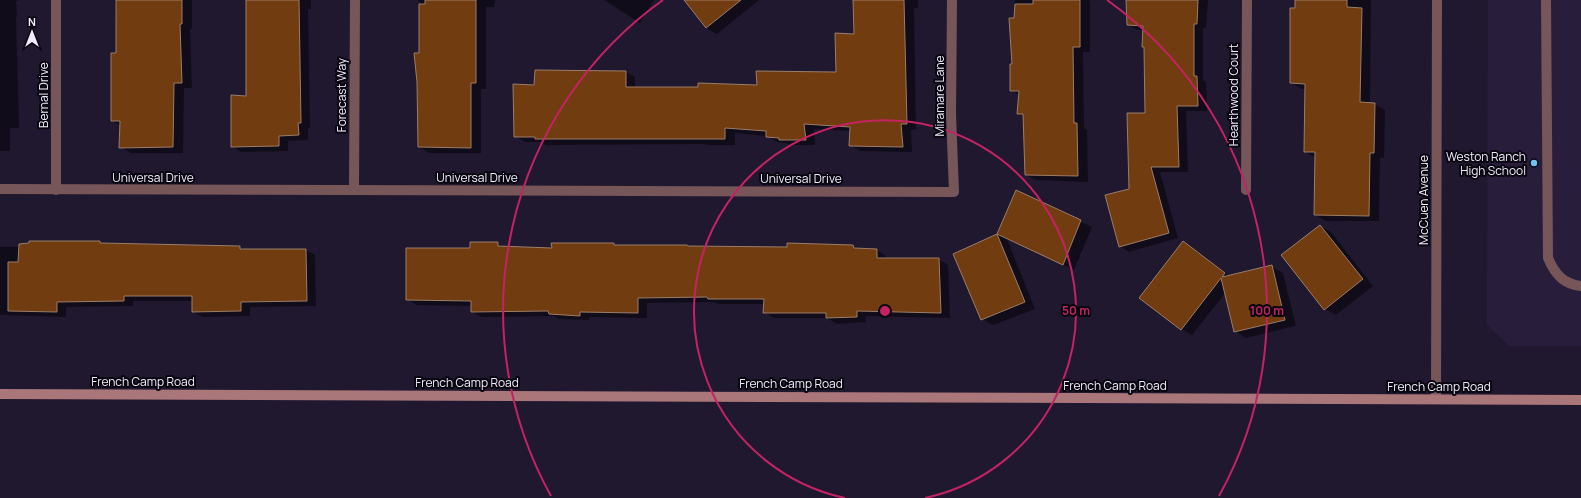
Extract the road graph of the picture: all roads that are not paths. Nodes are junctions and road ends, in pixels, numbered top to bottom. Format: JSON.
{"nodes":[{"id":1,"x":56,"y":0,"type":"edge"},
{"id":2,"x":355,"y":0,"type":"edge"},
{"id":3,"x":952,"y":0,"type":"edge"},
{"id":4,"x":1246,"y":0,"type":"edge"},
{"id":5,"x":1437,"y":0,"type":"edge"},
{"id":6,"x":1546,"y":0,"type":"edge"},
{"id":7,"x":0,"y":189,"type":"edge"},
{"id":8,"x":56,"y":190,"type":"junction"},
{"id":9,"x":354,"y":190,"type":"junction"},
{"id":10,"x":1246,"y":190,"type":"dead end"},
{"id":11,"x":954,"y":192,"type":"joint"},
{"id":12,"x":1581,"y":286,"type":"edge"},
{"id":13,"x":0,"y":394,"type":"edge"},
{"id":14,"x":1436,"y":400,"type":"junction"},
{"id":15,"x":1581,"y":400,"type":"edge"}],
"edges":[{"from":1,"to":8,"type":"street","name":"Bernal Drive"},
{"from":2,"to":9,"type":"street","name":"Forecast Way"},
{"from":3,"to":11,"type":"street","name":"Miramare Lane"},
{"from":4,"to":10,"type":"street","name":"Hearthwood Court"},
{"from":5,"to":14,"type":"street","name":"McCuen Avenue"},
{"from":6,"to":12,"type":"street"},
{"from":7,"to":8,"type":"street","name":"Universal Drive"},
{"from":8,"to":9,"type":"street","name":"Universal Drive"},
{"from":9,"to":11,"type":"street","name":"Universal Drive"},
{"from":13,"to":14,"type":"street","name":"French Camp Road"},
{"from":14,"to":15,"type":"street","name":"French Camp Road"}]}
